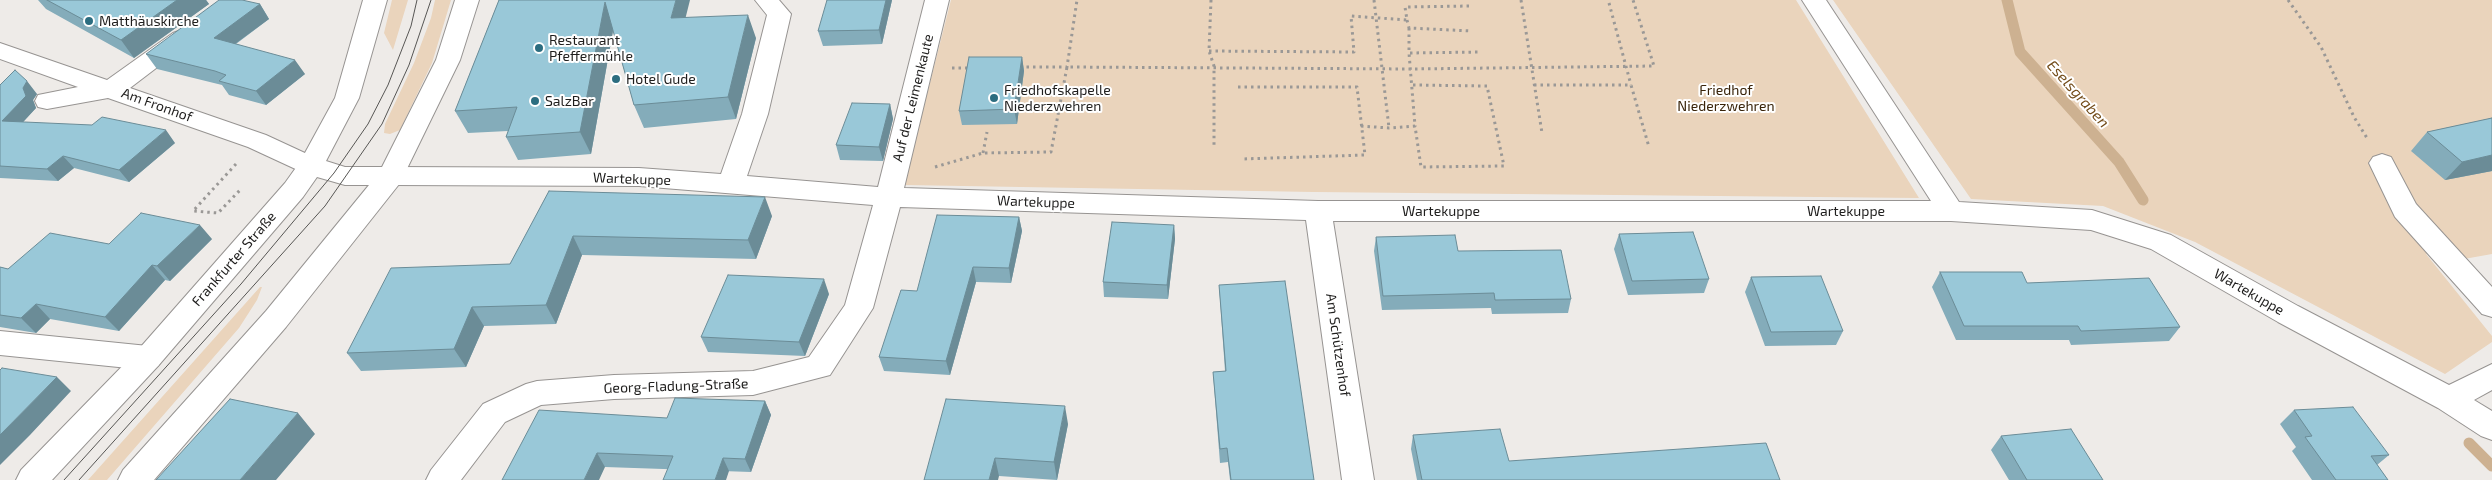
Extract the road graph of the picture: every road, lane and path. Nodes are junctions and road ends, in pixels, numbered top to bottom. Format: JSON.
{"nodes":[{"id":1,"x":375,"y":0,"type":"edge"},
{"id":2,"x":467,"y":0,"type":"edge"},
{"id":3,"x":767,"y":0,"type":"edge"},
{"id":4,"x":937,"y":0,"type":"edge"},
{"id":5,"x":1077,"y":0,"type":"edge"},
{"id":6,"x":1211,"y":0,"type":"edge"},
{"id":7,"x":1374,"y":0,"type":"edge"},
{"id":8,"x":1405,"y":0,"type":"edge"},
{"id":9,"x":1521,"y":0,"type":"edge"},
{"id":10,"x":1633,"y":0,"type":"edge"},
{"id":11,"x":1814,"y":0,"type":"edge"},
{"id":12,"x":2288,"y":0,"type":"edge"},
{"id":13,"x":1608,"y":3,"type":"dead end"},
{"id":14,"x":1469,"y":6,"type":"dead end"},
{"id":15,"x":1405,"y":7,"type":"junction"},
{"id":16,"x":1374,"y":17,"type":"junction"},
{"id":17,"x":1407,"y":20,"type":"junction"},
{"id":18,"x":199,"y":25,"type":"edge"},
{"id":19,"x":1409,"y":28,"type":"junction"},
{"id":20,"x":1472,"y":31,"type":"dead end"},
{"id":21,"x":0,"y":51,"type":"edge"},
{"id":22,"x":1209,"y":51,"type":"junction"},
{"id":23,"x":1410,"y":52,"type":"junction"},
{"id":24,"x":1480,"y":52,"type":"dead end"},
{"id":25,"x":1214,"y":66,"type":"junction"},
{"id":26,"x":1626,"y":66,"type":"junction"},
{"id":27,"x":1018,"y":67,"type":"edge"},
{"id":28,"x":1067,"y":67,"type":"junction"},
{"id":29,"x":1531,"y":67,"type":"junction"},
{"id":30,"x":920,"y":68,"type":"junction"},
{"id":31,"x":980,"y":68,"type":"edge"},
{"id":32,"x":1382,"y":68,"type":"junction"},
{"id":33,"x":1411,"y":68,"type":"junction"},
{"id":34,"x":1412,"y":85,"type":"junction"},
{"id":35,"x":1534,"y":85,"type":"junction"},
{"id":36,"x":1631,"y":85,"type":"junction"},
{"id":37,"x":1238,"y":87,"type":"dead end"},
{"id":38,"x":110,"y":89,"type":"junction"},
{"id":39,"x":46,"y":101,"type":"dead end"},
{"id":40,"x":1362,"y":126,"type":"junction"},
{"id":41,"x":1416,"y":126,"type":"junction"},
{"id":42,"x":1389,"y":128,"type":"junction"},
{"id":43,"x":987,"y":132,"type":"dead end"},
{"id":44,"x":1542,"y":133,"type":"dead end"},
{"id":45,"x":1214,"y":146,"type":"dead end"},
{"id":46,"x":1649,"y":147,"type":"dead end"},
{"id":47,"x":984,"y":153,"type":"junction"},
{"id":48,"x":1241,"y":159,"type":"dead end"},
{"id":49,"x":2382,"y":163,"type":"joint"},
{"id":50,"x":944,"y":164,"type":"dead end"},
{"id":51,"x":311,"y":166,"type":"junction"},
{"id":52,"x":391,"y":176,"type":"junction"},
{"id":53,"x":224,"y":177,"type":"dead end"},
{"id":54,"x":731,"y":185,"type":"junction"},
{"id":55,"x":242,"y":188,"type":"dead end"},
{"id":56,"x":889,"y":197,"type":"junction"},
{"id":57,"x":1318,"y":211,"type":"junction"},
{"id":58,"x":1951,"y":211,"type":"junction"},
{"id":59,"x":2492,"y":306,"type":"edge"},
{"id":60,"x":0,"y":343,"type":"edge"},
{"id":61,"x":148,"y":358,"type":"junction"},
{"id":62,"x":2492,"y":376,"type":"edge"},
{"id":63,"x":2449,"y":399,"type":"junction"},
{"id":64,"x":2492,"y":427,"type":"edge"},
{"id":65,"x":32,"y":480,"type":"edge"},
{"id":66,"x":134,"y":480,"type":"edge"},
{"id":67,"x":442,"y":480,"type":"edge"},
{"id":68,"x":1358,"y":480,"type":"edge"}],
"edges":[{"from":1,"to":51,"type":"street","name":"Frankfurter Straße"},
{"from":2,"to":52,"type":"street"},
{"from":3,"to":54,"type":"street"},
{"from":4,"to":30,"type":"street","name":"Auf der Leimenkaute"},
{"from":5,"to":28,"type":"path"},
{"from":6,"to":22,"type":"path"},
{"from":7,"to":16,"type":"path"},
{"from":8,"to":15,"type":"path"},
{"from":9,"to":29,"type":"path"},
{"from":10,"to":26,"type":"path"},
{"from":11,"to":58,"type":"street"},
{"from":12,"to":49,"type":"path"},
{"from":13,"to":26,"type":"path"},
{"from":14,"to":15,"type":"path"},
{"from":15,"to":17,"type":"path"},
{"from":16,"to":17,"type":"path"},
{"from":16,"to":22,"type":"path"},
{"from":16,"to":32,"type":"path"},
{"from":17,"to":19,"type":"path"},
{"from":18,"to":38,"type":"street"},
{"from":19,"to":20,"type":"path"},
{"from":19,"to":23,"type":"path"},
{"from":21,"to":38,"type":"street","name":"Am Fronhof"},
{"from":22,"to":25,"type":"path"},
{"from":23,"to":24,"type":"path"},
{"from":23,"to":33,"type":"path"},
{"from":25,"to":28,"type":"path"},
{"from":25,"to":32,"type":"path"},
{"from":25,"to":45,"type":"path"},
{"from":26,"to":29,"type":"path"},
{"from":26,"to":36,"type":"path"},
{"from":27,"to":28,"type":"path"},
{"from":28,"to":47,"type":"path"},
{"from":29,"to":33,"type":"path"},
{"from":29,"to":35,"type":"path"},
{"from":30,"to":31,"type":"path"},
{"from":30,"to":56,"type":"street","name":"Auf der Leimenkaute"},
{"from":32,"to":33,"type":"path"},
{"from":32,"to":42,"type":"path"},
{"from":33,"to":34,"type":"path"},
{"from":34,"to":41,"type":"path"},
{"from":34,"to":41,"type":"path"},
{"from":35,"to":36,"type":"path"},
{"from":35,"to":44,"type":"path"},
{"from":36,"to":46,"type":"path"},
{"from":37,"to":40,"type":"path"},
{"from":38,"to":39,"type":"street"},
{"from":38,"to":51,"type":"street","name":"Am Fronhof"},
{"from":40,"to":42,"type":"path"},
{"from":40,"to":48,"type":"path"},
{"from":41,"to":42,"type":"path"},
{"from":43,"to":47,"type":"path"},
{"from":47,"to":50,"type":"path"},
{"from":49,"to":59,"type":"street"},
{"from":51,"to":52,"type":"street","name":"Am Fronhof"},
{"from":51,"to":61,"type":"street","name":"Frankfurter Straße"},
{"from":52,"to":54,"type":"street","name":"Wartekuppe"},
{"from":52,"to":66,"type":"street"},
{"from":53,"to":55,"type":"path"},
{"from":54,"to":56,"type":"street","name":"Wartekuppe"},
{"from":56,"to":57,"type":"street","name":"Wartekuppe"},
{"from":56,"to":67,"type":"street","name":"Georg-Fladung-Straße"},
{"from":57,"to":58,"type":"street","name":"Wartekuppe"},
{"from":57,"to":68,"type":"street","name":"Am Schützenhof"},
{"from":58,"to":63,"type":"street","name":"Wartekuppe"},
{"from":60,"to":61,"type":"street"},
{"from":61,"to":65,"type":"street","name":"Frankfurter Straße"},
{"from":62,"to":63,"type":"street"},
{"from":63,"to":64,"type":"street","name":"Wartekuppe"}]}
